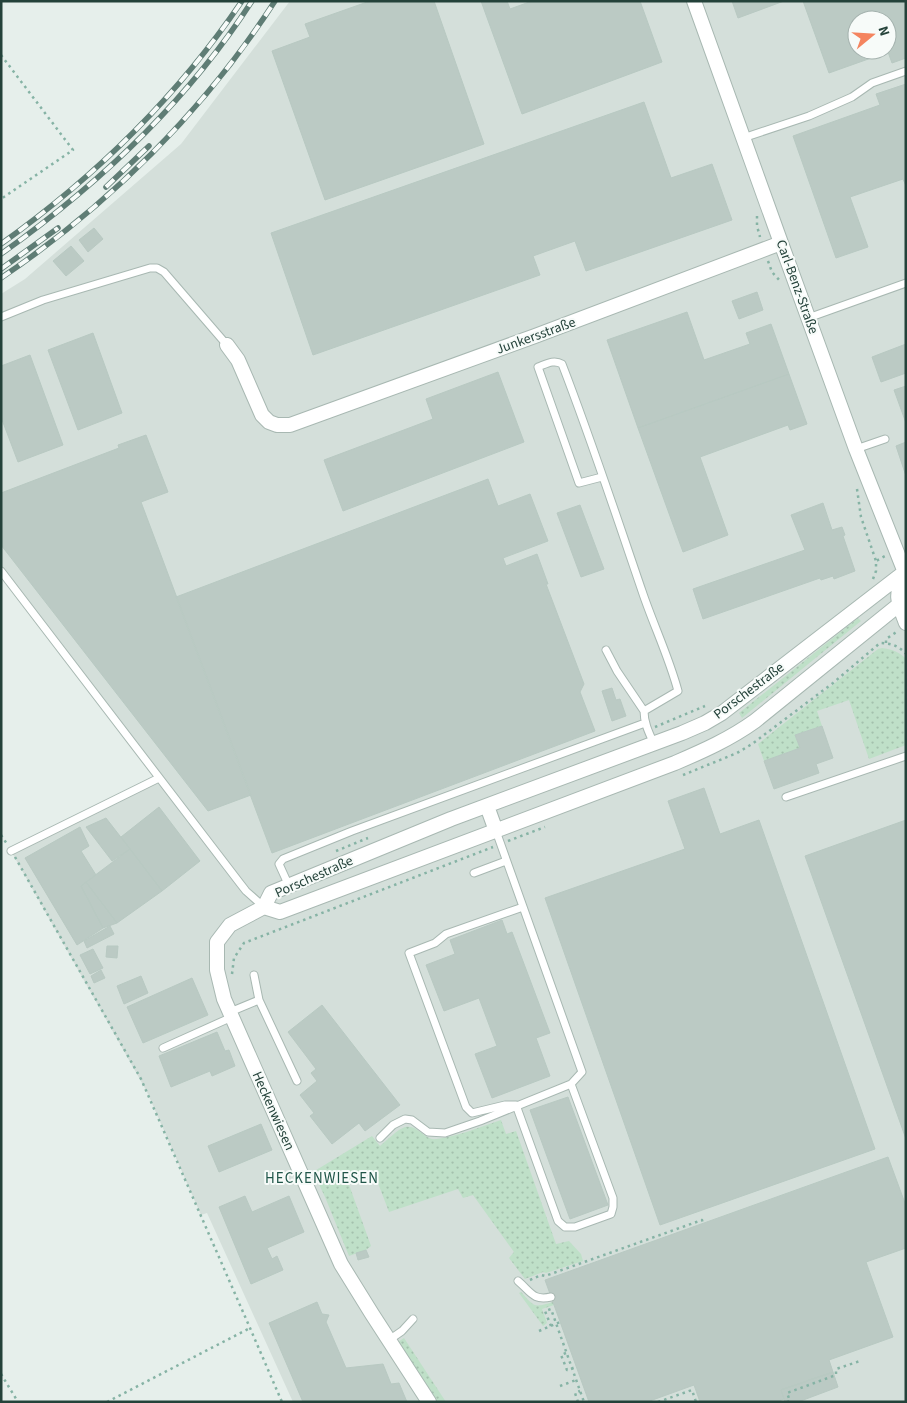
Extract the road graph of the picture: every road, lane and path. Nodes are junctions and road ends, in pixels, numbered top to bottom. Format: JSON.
{"nodes":[{"id":1,"x":694,"y":1,"type":"edge"},
{"id":2,"x":1,"y":56,"type":"edge"},
{"id":3,"x":906,"y":71,"type":"edge"},
{"id":4,"x":743,"y":138,"type":"junction"},
{"id":5,"x":1,"y":199,"type":"edge"},
{"id":6,"x":780,"y":243,"type":"junction"},
{"id":7,"x":906,"y":283,"type":"edge"},
{"id":8,"x":1,"y":317,"type":"edge"},
{"id":9,"x":808,"y":318,"type":"junction"},
{"id":10,"x":227,"y":345,"type":"joint"},
{"id":11,"x":885,"y":439,"type":"dead end"},
{"id":12,"x":856,"y":450,"type":"junction"},
{"id":13,"x":602,"y":476,"type":"junction"},
{"id":14,"x":1,"y":570,"type":"edge"},
{"id":15,"x":905,"y":573,"type":"edge"},
{"id":16,"x":902,"y":602,"type":"edge"},
{"id":17,"x":903,"y":627,"type":"edge"},
{"id":18,"x":880,"y":643,"type":"dead end"},
{"id":19,"x":886,"y":644,"type":"junction"},
{"id":20,"x":606,"y":650,"type":"dead end"},
{"id":21,"x":906,"y":654,"type":"edge"},
{"id":22,"x":644,"y":711,"type":"junction"},
{"id":23,"x":645,"y":722,"type":"junction"},
{"id":24,"x":654,"y":744,"type":"junction"},
{"id":25,"x":906,"y":756,"type":"edge"},
{"id":26,"x":159,"y":778,"type":"junction"},
{"id":27,"x":786,"y":797,"type":"dead end"},
{"id":28,"x":487,"y":806,"type":"junction"},
{"id":29,"x":496,"y":831,"type":"junction"},
{"id":30,"x":11,"y":851,"type":"joint"},
{"id":31,"x":506,"y":860,"type":"junction"},
{"id":32,"x":474,"y":873,"type":"dead end"},
{"id":33,"x":288,"y":886,"type":"junction"},
{"id":34,"x":264,"y":907,"type":"junction"},
{"id":35,"x":523,"y":907,"type":"junction"},
{"id":36,"x":254,"y":974,"type":"dead end"},
{"id":37,"x":259,"y":1000,"type":"junction"},
{"id":38,"x":231,"y":1014,"type":"junction"},
{"id":39,"x":162,"y":1048,"type":"dead end"},
{"id":40,"x":297,"y":1081,"type":"dead end"},
{"id":41,"x":571,"y":1084,"type":"junction"},
{"id":42,"x":516,"y":1106,"type":"junction"},
{"id":43,"x":380,"y":1138,"type":"dead end"},
{"id":44,"x":703,"y":1224,"type":"dead end"},
{"id":45,"x":657,"y":1240,"type":"dead end"},
{"id":46,"x":631,"y":1246,"type":"junction"},
{"id":47,"x":621,"y":1253,"type":"dead end"},
{"id":48,"x":592,"y":1260,"type":"junction"},
{"id":49,"x":580,"y":1268,"type":"dead end"},
{"id":50,"x":546,"y":1276,"type":"junction"},
{"id":51,"x":520,"y":1282,"type":"joint"},
{"id":52,"x":551,"y":1297,"type":"dead end"},
{"id":53,"x":413,"y":1319,"type":"dead end"},
{"id":54,"x":560,"y":1322,"type":"dead end"},
{"id":55,"x":551,"y":1326,"type":"junction"},
{"id":56,"x":250,"y":1328,"type":"junction"},
{"id":57,"x":539,"y":1331,"type":"dead end"},
{"id":58,"x":389,"y":1340,"type":"junction"},
{"id":59,"x":566,"y":1353,"type":"junction"},
{"id":60,"x":860,"y":1361,"type":"dead end"},
{"id":61,"x":576,"y":1367,"type":"dead end"},
{"id":62,"x":1,"y":1374,"type":"edge"},
{"id":63,"x":576,"y":1380,"type":"junction"},
{"id":64,"x":803,"y":1382,"type":"dead end"},
{"id":65,"x":560,"y":1386,"type":"dead end"},
{"id":66,"x":805,"y":1386,"type":"junction"},
{"id":67,"x":580,"y":1391,"type":"junction"},
{"id":68,"x":18,"y":1402,"type":"edge"},
{"id":69,"x":107,"y":1402,"type":"edge"},
{"id":70,"x":282,"y":1402,"type":"edge"},
{"id":71,"x":429,"y":1402,"type":"edge"},
{"id":72,"x":578,"y":1402,"type":"edge"},
{"id":73,"x":584,"y":1402,"type":"edge"},
{"id":74,"x":658,"y":1402,"type":"edge"},
{"id":75,"x":696,"y":1402,"type":"edge"},
{"id":76,"x":787,"y":1402,"type":"edge"}],
"edges":[{"from":1,"to":4,"type":"street","name":"Carl-Benz-Straße"},
{"from":2,"to":5,"type":"path"},
{"from":3,"to":4,"type":"lane"},
{"from":4,"to":6,"type":"street","name":"Carl-Benz-Straße"},
{"from":6,"to":9,"type":"street","name":"Carl-Benz-Straße"},
{"from":6,"to":10,"type":"street","name":"Junkersstraße"},
{"from":7,"to":9,"type":"lane"},
{"from":8,"to":10,"type":"lane"},
{"from":9,"to":12,"type":"street","name":"Carl-Benz-Straße"},
{"from":11,"to":12,"type":"lane"},
{"from":12,"to":15,"type":"street","name":"Carl-Benz-Straße"},
{"from":13,"to":13,"type":"lane"},
{"from":13,"to":22,"type":"lane"},
{"from":14,"to":26,"type":"lane"},
{"from":15,"to":16,"type":"street"},
{"from":15,"to":24,"type":"street","name":"Porschestraße"},
{"from":16,"to":17,"type":"street"},
{"from":16,"to":29,"type":"street","name":"Porschestraße"},
{"from":17,"to":19,"type":"path"},
{"from":18,"to":19,"type":"path"},
{"from":19,"to":21,"type":"path"},
{"from":20,"to":22,"type":"lane"},
{"from":22,"to":23,"type":"lane"},
{"from":23,"to":24,"type":"lane"},
{"from":23,"to":33,"type":"lane"},
{"from":24,"to":28,"type":"street","name":"Porschestraße"},
{"from":25,"to":27,"type":"lane"},
{"from":26,"to":30,"type":"lane"},
{"from":26,"to":34,"type":"lane"},
{"from":28,"to":29,"type":"street"},
{"from":28,"to":33,"type":"street","name":"Porschestraße"},
{"from":29,"to":31,"type":"lane"},
{"from":29,"to":34,"type":"street","name":"Porschestraße"},
{"from":30,"to":56,"type":"path"},
{"from":31,"to":32,"type":"lane"},
{"from":31,"to":35,"type":"lane"},
{"from":33,"to":34,"type":"street","name":"Porschestraße"},
{"from":34,"to":38,"type":"street","name":"Heckenwiesen"},
{"from":35,"to":41,"type":"lane"},
{"from":35,"to":42,"type":"lane"},
{"from":36,"to":37,"type":"lane"},
{"from":37,"to":38,"type":"lane"},
{"from":37,"to":40,"type":"lane"},
{"from":38,"to":39,"type":"lane"},
{"from":38,"to":58,"type":"street","name":"Heckenwiesen"},
{"from":41,"to":42,"type":"lane"},
{"from":41,"to":42,"type":"lane"},
{"from":42,"to":43,"type":"lane"},
{"from":44,"to":46,"type":"path"},
{"from":45,"to":46,"type":"path"},
{"from":46,"to":48,"type":"path"},
{"from":47,"to":48,"type":"path"},
{"from":48,"to":50,"type":"path"},
{"from":49,"to":50,"type":"path"},
{"from":50,"to":51,"type":"path"},
{"from":51,"to":52,"type":"lane"},
{"from":53,"to":58,"type":"lane"},
{"from":54,"to":55,"type":"path"},
{"from":55,"to":57,"type":"path"},
{"from":55,"to":59,"type":"path"},
{"from":56,"to":69,"type":"path"},
{"from":56,"to":70,"type":"path"},
{"from":58,"to":71,"type":"street","name":"Heckenwiesen"},
{"from":59,"to":61,"type":"path"},
{"from":59,"to":63,"type":"path"},
{"from":60,"to":66,"type":"path"},
{"from":62,"to":68,"type":"path"},
{"from":63,"to":65,"type":"path"},
{"from":63,"to":67,"type":"path"},
{"from":64,"to":66,"type":"path"},
{"from":66,"to":76,"type":"path"},
{"from":67,"to":72,"type":"path"},
{"from":67,"to":73,"type":"path"},
{"from":74,"to":75,"type":"path"}]}
